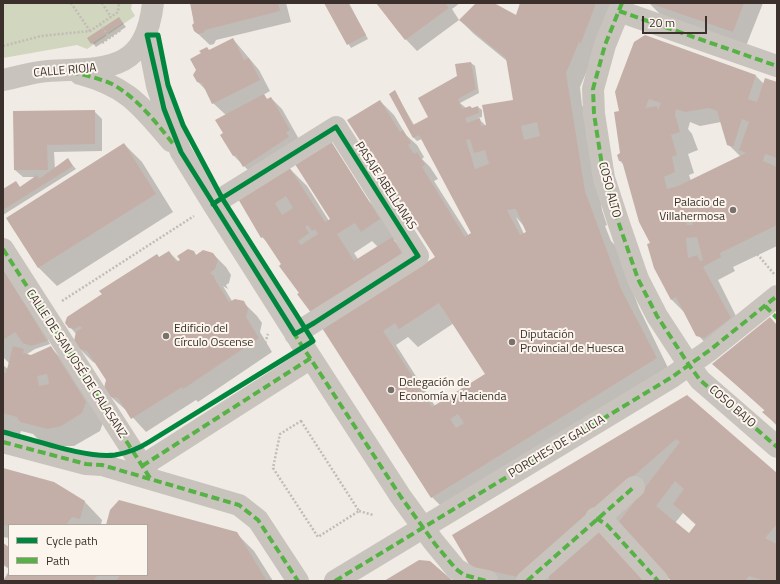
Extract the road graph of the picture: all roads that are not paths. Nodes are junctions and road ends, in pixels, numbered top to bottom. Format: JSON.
{"nodes":[{"id":1,"x":154,"y":3,"type":"edge"},
{"id":2,"x":620,"y":7,"type":"edge"},
{"id":3,"x":147,"y":35,"type":"junction"},
{"id":4,"x":777,"y":66,"type":"edge"},
{"id":5,"x":70,"y":72,"type":"junction"},
{"id":6,"x":3,"y":80,"type":"edge"},
{"id":7,"x":181,"y":152,"type":"junction"},
{"id":8,"x":204,"y":210,"type":"junction"},
{"id":9,"x":3,"y":249,"type":"edge"},
{"id":10,"x":773,"y":307,"type":"edge"},
{"id":11,"x":295,"y":334,"type":"junction"},
{"id":12,"x":311,"y":358,"type":"junction"},
{"id":13,"x":689,"y":365,"type":"junction"},
{"id":14,"x":3,"y":442,"type":"edge"},
{"id":15,"x":777,"y":447,"type":"edge"},
{"id":16,"x":146,"y":472,"type":"junction"},
{"id":17,"x":634,"y":487,"type":"dead end"},
{"id":18,"x":596,"y":518,"type":"junction"},
{"id":19,"x":424,"y":528,"type":"junction"},
{"id":20,"x":298,"y":581,"type":"edge"},
{"id":21,"x":335,"y":581,"type":"edge"},
{"id":22,"x":487,"y":581,"type":"edge"},
{"id":23,"x":527,"y":581,"type":"edge"},
{"id":24,"x":658,"y":581,"type":"edge"}],
"edges":[{"from":1,"to":3,"type":"street"},
{"from":2,"to":4,"type":"street"},
{"from":2,"to":13,"type":"street","name":"COSO ALTO"},
{"from":3,"to":5,"type":"street","name":"CALLE RIOJA"},
{"from":3,"to":7,"type":"street"},
{"from":5,"to":6,"type":"street","name":"CALLE RIOJA"},
{"from":5,"to":7,"type":"street"},
{"from":7,"to":8,"type":"street"},
{"from":8,"to":11,"type":"street"},
{"from":8,"to":11,"type":"street","name":"PASAJE ABELLANAS"},
{"from":9,"to":16,"type":"street","name":"CALLE DE SAN JOSÉ DE CALASANZ"},
{"from":10,"to":13,"type":"street","name":"PORCHES DE GALICIA"},
{"from":11,"to":12,"type":"street"},
{"from":12,"to":16,"type":"street"},
{"from":12,"to":19,"type":"street"},
{"from":13,"to":15,"type":"street","name":"COSO BAJO"},
{"from":13,"to":19,"type":"street","name":"PORCHES DE GALICIA"},
{"from":14,"to":16,"type":"street"},
{"from":16,"to":20,"type":"street"},
{"from":17,"to":18,"type":"street"},
{"from":18,"to":23,"type":"street"},
{"from":18,"to":24,"type":"street"},
{"from":19,"to":21,"type":"street","name":"PORCHES DE GALICIA"},
{"from":19,"to":22,"type":"street"}]}
